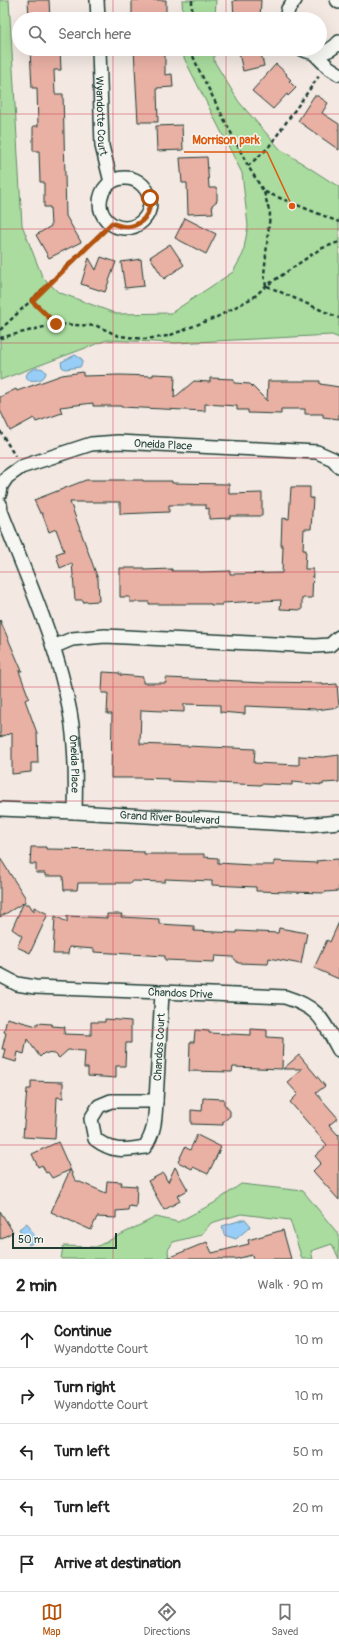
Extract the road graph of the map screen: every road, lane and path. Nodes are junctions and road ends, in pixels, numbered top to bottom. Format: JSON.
{"nodes":[{"id":1,"x":97,"y":0,"type":"edge"},
{"id":2,"x":192,"y":0,"type":"edge"},
{"id":3,"x":296,"y":0,"type":"edge"},
{"id":4,"x":337,"y":0,"type":"edge"},
{"id":5,"x":339,"y":2,"type":"edge"},
{"id":6,"x":98,"y":12,"type":"edge"},
{"id":7,"x":192,"y":12,"type":"edge"},
{"id":8,"x":287,"y":12,"type":"edge"},
{"id":9,"x":339,"y":42,"type":"edge"},
{"id":10,"x":327,"y":51,"type":"edge"},
{"id":11,"x":99,"y":56,"type":"edge"},
{"id":12,"x":193,"y":56,"type":"edge"},
{"id":13,"x":314,"y":56,"type":"edge"},
{"id":14,"x":328,"y":67,"type":"junction"},
{"id":15,"x":339,"y":74,"type":"edge"},
{"id":16,"x":248,"y":166,"type":"junction"},
{"id":17,"x":111,"y":182,"type":"junction"},
{"id":18,"x":264,"y":192,"type":"junction"},
{"id":19,"x":339,"y":222,"type":"edge"},
{"id":20,"x":112,"y":223,"type":"junction"},
{"id":21,"x":339,"y":242,"type":"edge"},
{"id":22,"x":266,"y":286,"type":"junction"},
{"id":23,"x":32,"y":301,"type":"junction"},
{"id":24,"x":339,"y":318,"type":"edge"},
{"id":25,"x":56,"y":324,"type":"junction"},
{"id":26,"x":0,"y":330,"type":"edge"},
{"id":27,"x":0,"y":338,"type":"edge"},
{"id":28,"x":0,"y":431,"type":"edge"},
{"id":29,"x":339,"y":466,"type":"edge"},
{"id":30,"x":22,"y":467,"type":"junction"},
{"id":31,"x":0,"y":493,"type":"edge"},
{"id":32,"x":0,"y":504,"type":"edge"},
{"id":33,"x":339,"y":637,"type":"edge"},
{"id":34,"x":54,"y":647,"type":"junction"},
{"id":35,"x":0,"y":810,"type":"edge"},
{"id":36,"x":75,"y":812,"type":"junction"},
{"id":37,"x":339,"y":822,"type":"edge"},
{"id":38,"x":0,"y":975,"type":"edge"},
{"id":39,"x":162,"y":992,"type":"junction"},
{"id":40,"x":339,"y":1050,"type":"edge"},
{"id":41,"x":156,"y":1101,"type":"junction"}],
"edges":[{"from":1,"to":6,"type":"street"},
{"from":2,"to":7,"type":"path"},
{"from":3,"to":8,"type":"street"},
{"from":4,"to":5,"type":"street"},
{"from":9,"to":10,"type":"street"},
{"from":11,"to":17,"type":"street","name":"Wyandotte Court"},
{"from":12,"to":16,"type":"path"},
{"from":13,"to":14,"type":"street"},
{"from":14,"to":15,"type":"street"},
{"from":14,"to":16,"type":"path"},
{"from":16,"to":18,"type":"path"},
{"from":17,"to":20,"type":"street"},
{"from":17,"to":20,"type":"street"},
{"from":18,"to":19,"type":"path"},
{"from":18,"to":22,"type":"path"},
{"from":20,"to":23,"type":"path"},
{"from":21,"to":22,"type":"path"},
{"from":22,"to":24,"type":"path"},
{"from":22,"to":25,"type":"path"},
{"from":23,"to":25,"type":"path"},
{"from":23,"to":26,"type":"path"},
{"from":25,"to":27,"type":"path"},
{"from":28,"to":30,"type":"path"},
{"from":29,"to":30,"type":"street","name":"Oneida Place"},
{"from":30,"to":31,"type":"street","name":"Oneida Place"},
{"from":32,"to":34,"type":"street","name":"Oneida Place"},
{"from":33,"to":34,"type":"street"},
{"from":34,"to":36,"type":"street","name":"Oneida Place"},
{"from":35,"to":36,"type":"street","name":"Grand River Boulevard"},
{"from":36,"to":37,"type":"street","name":"Grand River Boulevard"},
{"from":38,"to":39,"type":"street","name":"Chandos Drive"},
{"from":39,"to":40,"type":"street","name":"Chandos Drive"},
{"from":39,"to":41,"type":"street","name":"Chandos Court"},
{"from":41,"to":41,"type":"street","name":"Chandos Court"}]}
